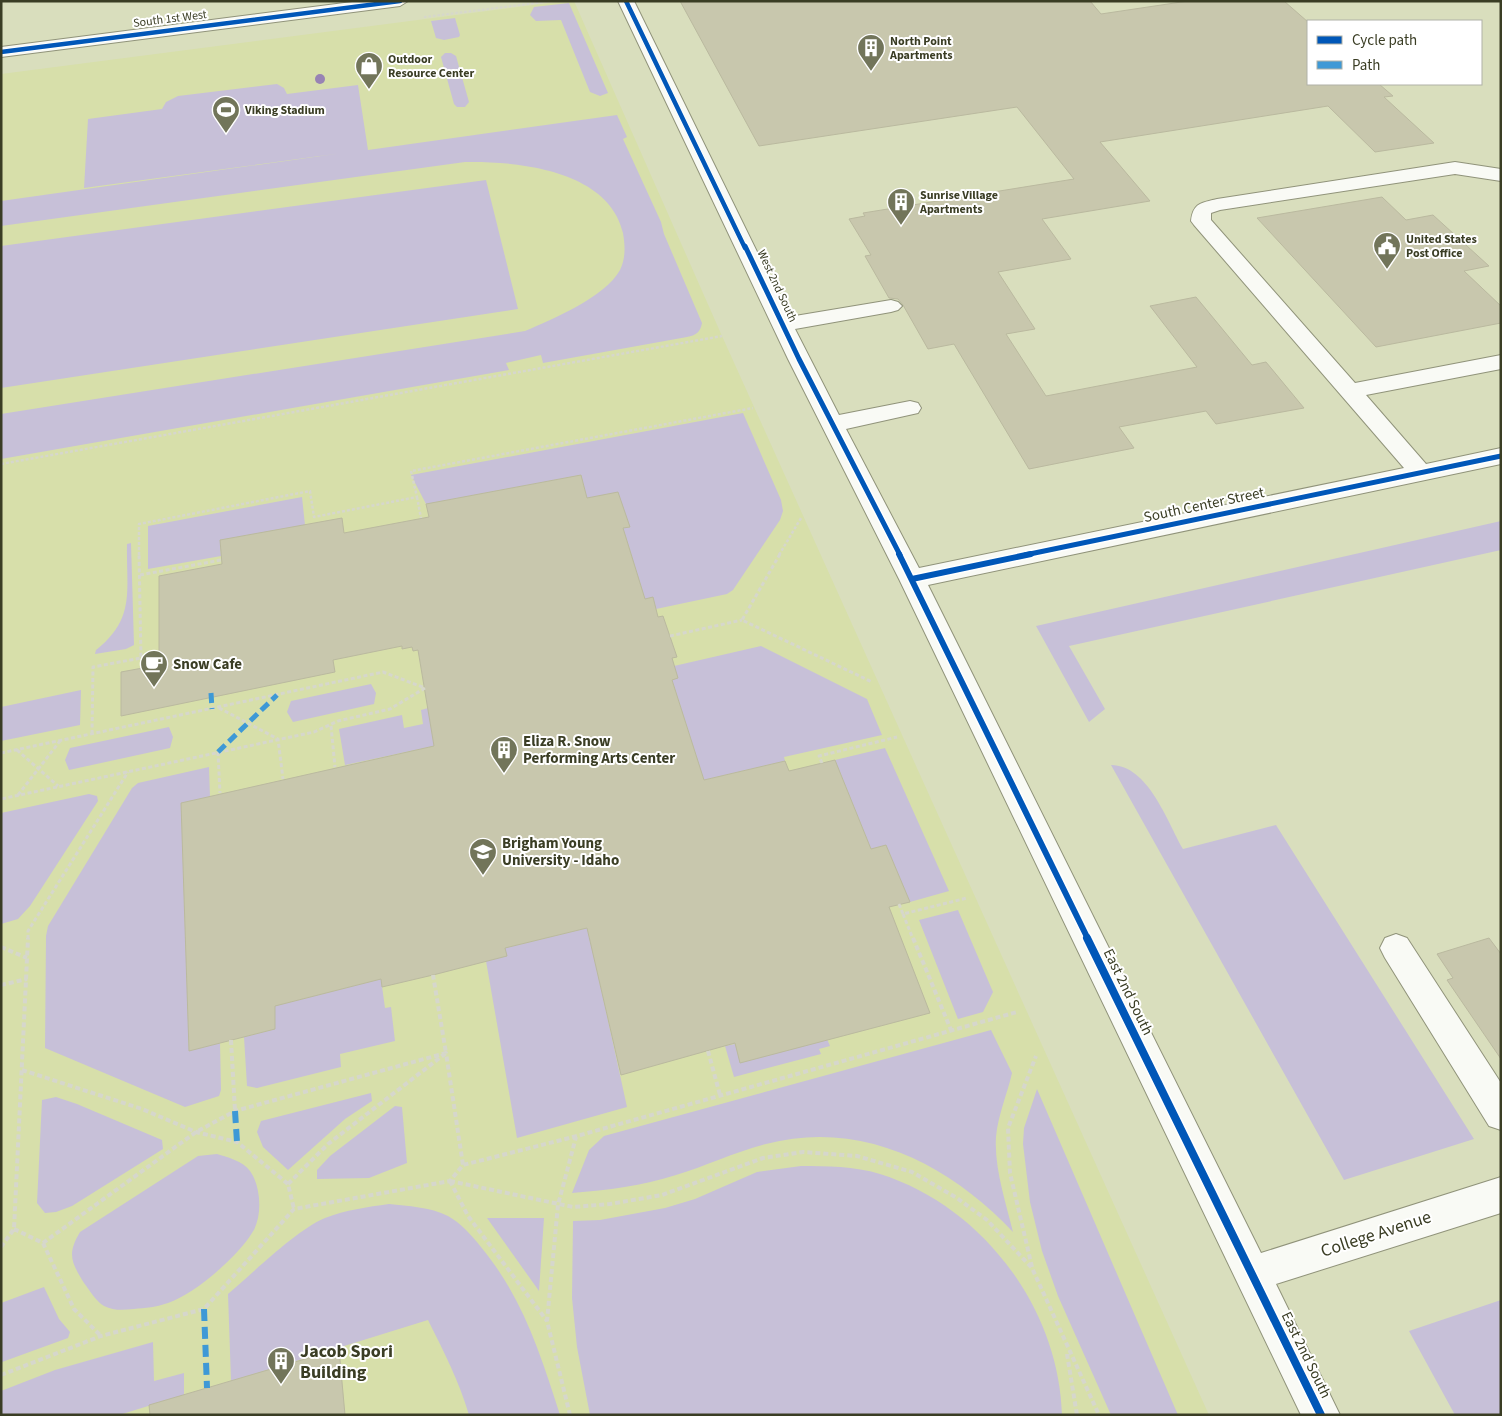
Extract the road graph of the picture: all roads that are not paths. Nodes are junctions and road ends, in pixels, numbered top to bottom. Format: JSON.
{"nodes":[{"id":1,"x":400,"y":1,"type":"edge"},
{"id":2,"x":626,"y":1,"type":"edge"},
{"id":3,"x":1,"y":52,"type":"edge"},
{"id":4,"x":1501,"y":175,"type":"edge"},
{"id":5,"x":891,"y":306,"type":"dead end"},
{"id":6,"x":783,"y":325,"type":"junction"},
{"id":7,"x":1501,"y":362,"type":"edge"},
{"id":8,"x":1350,"y":392,"type":"junction"},
{"id":9,"x":910,"y":408,"type":"dead end"},
{"id":10,"x":832,"y":424,"type":"junction"},
{"id":11,"x":1501,"y":456,"type":"edge"},
{"id":12,"x":1421,"y":473,"type":"junction"},
{"id":13,"x":912,"y":579,"type":"junction"},
{"id":14,"x":1396,"y":948,"type":"dead end"},
{"id":15,"x":1501,"y":1114,"type":"edge"},
{"id":16,"x":1501,"y":1195,"type":"edge"},
{"id":17,"x":1252,"y":1274,"type":"junction"},
{"id":18,"x":1321,"y":1415,"type":"edge"}],
"edges":[{"from":1,"to":3,"type":"street","name":"South 1st West"},
{"from":2,"to":6,"type":"street","name":"West 2nd South"},
{"from":4,"to":8,"type":"street"},
{"from":5,"to":6,"type":"street"},
{"from":6,"to":10,"type":"street","name":"West 2nd South"},
{"from":7,"to":8,"type":"street"},
{"from":8,"to":12,"type":"street"},
{"from":9,"to":10,"type":"street"},
{"from":10,"to":13,"type":"street","name":"West 2nd South"},
{"from":11,"to":12,"type":"street","name":"South Center Street"},
{"from":12,"to":13,"type":"street","name":"South Center Street"},
{"from":13,"to":17,"type":"street","name":"East 2nd South"},
{"from":14,"to":15,"type":"street"},
{"from":16,"to":17,"type":"street","name":"College Avenue"},
{"from":17,"to":18,"type":"street","name":"East 2nd South"}]}
